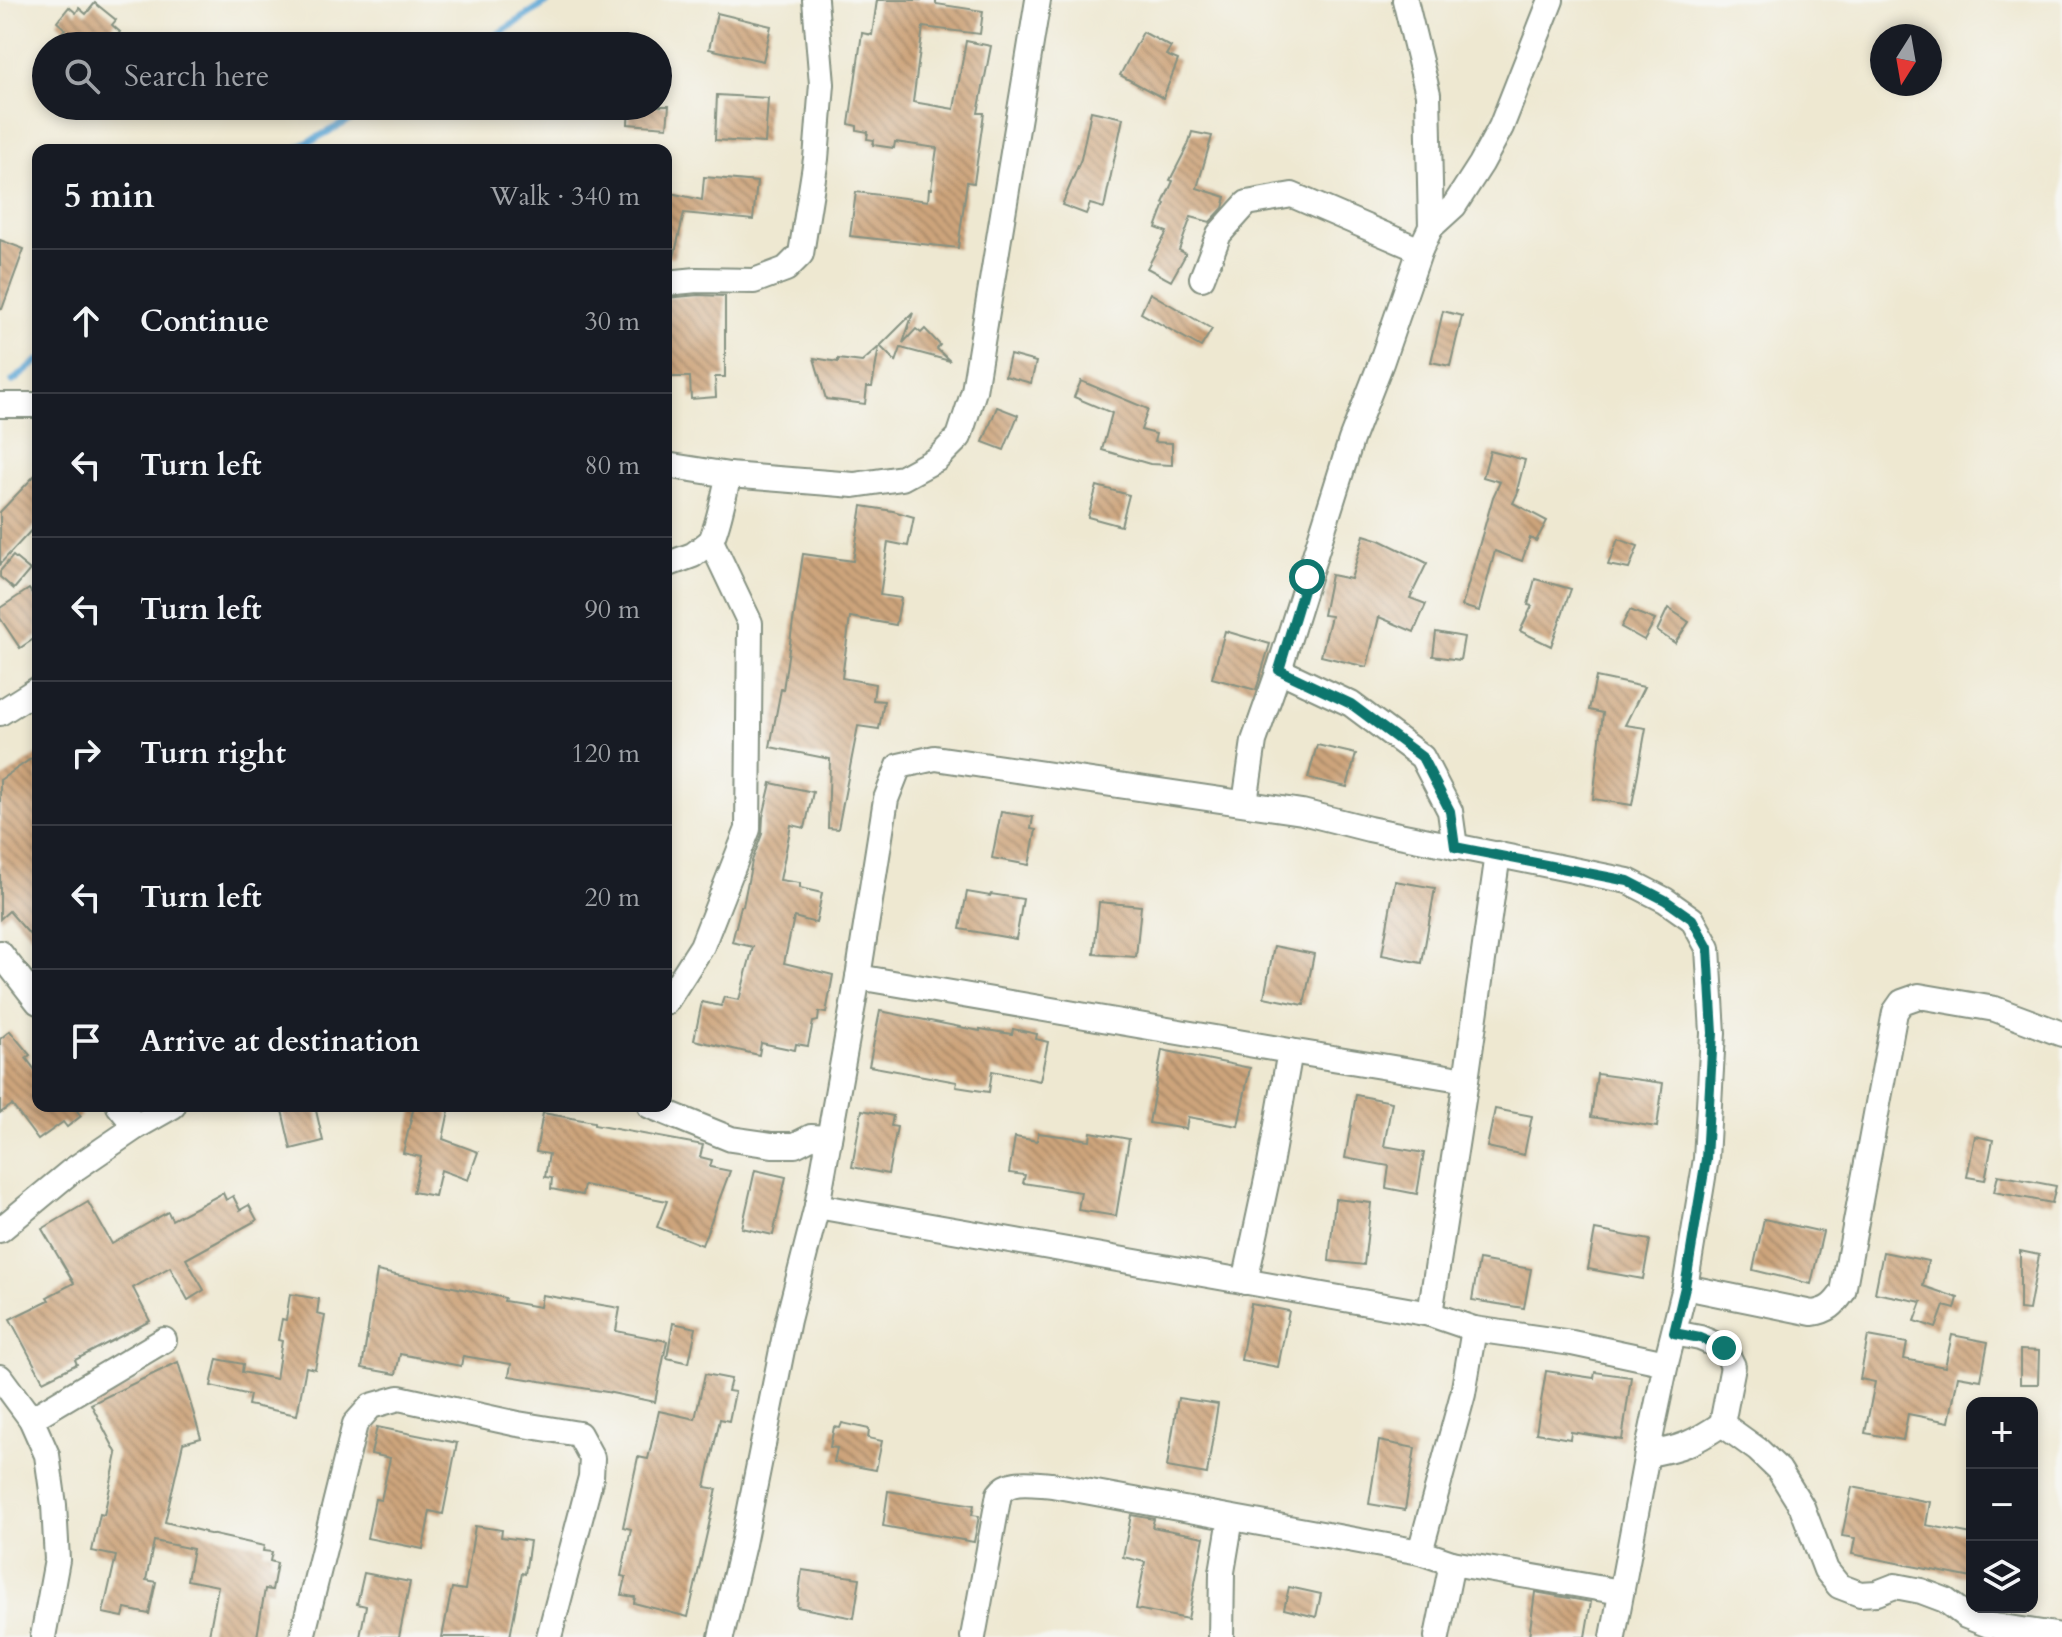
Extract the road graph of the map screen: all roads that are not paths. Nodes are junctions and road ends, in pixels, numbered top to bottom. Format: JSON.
{"nodes":[{"id":1,"x":815,"y":0,"type":"edge"},
{"id":2,"x":1038,"y":0,"type":"edge"},
{"id":3,"x":1405,"y":0,"type":"edge"},
{"id":4,"x":1551,"y":0,"type":"edge"},
{"id":5,"x":1431,"y":227,"type":"junction"},
{"id":6,"x":1420,"y":250,"type":"junction"},
{"id":7,"x":1202,"y":278,"type":"dead end"},
{"id":8,"x":672,"y":282,"type":"edge"},
{"id":9,"x":0,"y":405,"type":"edge"},
{"id":10,"x":32,"y":405,"type":"edge"},
{"id":11,"x":672,"y":461,"type":"edge"},
{"id":12,"x":729,"y":475,"type":"junction"},
{"id":13,"x":711,"y":541,"type":"junction"},
{"id":14,"x":672,"y":563,"type":"edge"},
{"id":15,"x":1279,"y":670,"type":"junction"},
{"id":16,"x":32,"y":693,"type":"edge"},
{"id":17,"x":0,"y":713,"type":"edge"},
{"id":18,"x":1245,"y":803,"type":"junction"},
{"id":19,"x":1455,"y":847,"type":"junction"},
{"id":20,"x":1498,"y":854,"type":"junction"},
{"id":21,"x":0,"y":953,"type":"edge"},
{"id":22,"x":858,"y":977,"type":"junction"},
{"id":23,"x":672,"y":993,"type":"edge"},
{"id":24,"x":32,"y":994,"type":"edge"},
{"id":25,"x":2062,"y":1034,"type":"edge"},
{"id":26,"x":1290,"y":1051,"type":"junction"},
{"id":27,"x":1466,"y":1080,"type":"junction"},
{"id":28,"x":124,"y":1112,"type":"edge"},
{"id":29,"x":162,"y":1112,"type":"edge"},
{"id":30,"x":665,"y":1112,"type":"edge"},
{"id":31,"x":136,"y":1127,"type":"junction"},
{"id":32,"x":829,"y":1138,"type":"junction"},
{"id":33,"x":817,"y":1206,"type":"junction"},
{"id":34,"x":0,"y":1230,"type":"edge"},
{"id":35,"x":1245,"y":1282,"type":"junction"},
{"id":36,"x":1685,"y":1287,"type":"junction"},
{"id":37,"x":1430,"y":1314,"type":"junction"},
{"id":38,"x":1474,"y":1329,"type":"junction"},
{"id":39,"x":1674,"y":1333,"type":"junction"},
{"id":40,"x":164,"y":1340,"type":"dead end"},
{"id":41,"x":1666,"y":1363,"type":"junction"},
{"id":42,"x":0,"y":1377,"type":"edge"},
{"id":43,"x":31,"y":1419,"type":"junction"},
{"id":44,"x":1722,"y":1424,"type":"junction"},
{"id":45,"x":1647,"y":1454,"type":"junction"},
{"id":46,"x":1231,"y":1518,"type":"junction"},
{"id":47,"x":1420,"y":1552,"type":"junction"},
{"id":48,"x":1452,"y":1563,"type":"junction"},
{"id":49,"x":1621,"y":1592,"type":"junction"},
{"id":50,"x":2062,"y":1636,"type":"edge"},
{"id":51,"x":43,"y":1637,"type":"edge"},
{"id":52,"x":302,"y":1637,"type":"edge"},
{"id":53,"x":549,"y":1637,"type":"edge"},
{"id":54,"x":721,"y":1637,"type":"edge"},
{"id":55,"x":973,"y":1637,"type":"edge"},
{"id":56,"x":1221,"y":1637,"type":"edge"},
{"id":57,"x":1437,"y":1637,"type":"edge"},
{"id":58,"x":1613,"y":1637,"type":"edge"}],
"edges":[{"from":1,"to":8,"type":"street"},
{"from":2,"to":12,"type":"street"},
{"from":3,"to":5,"type":"street"},
{"from":4,"to":5,"type":"street"},
{"from":5,"to":6,"type":"street"},
{"from":6,"to":7,"type":"street"},
{"from":6,"to":15,"type":"street"},
{"from":9,"to":10,"type":"street"},
{"from":11,"to":12,"type":"street"},
{"from":12,"to":13,"type":"street"},
{"from":13,"to":14,"type":"street"},
{"from":13,"to":23,"type":"street"},
{"from":15,"to":18,"type":"street"},
{"from":15,"to":19,"type":"street"},
{"from":16,"to":17,"type":"street"},
{"from":18,"to":19,"type":"street"},
{"from":18,"to":22,"type":"street"},
{"from":19,"to":20,"type":"street"},
{"from":20,"to":27,"type":"street"},
{"from":20,"to":36,"type":"street"},
{"from":21,"to":24,"type":"street"},
{"from":22,"to":26,"type":"street"},
{"from":22,"to":32,"type":"street"},
{"from":25,"to":36,"type":"street"},
{"from":26,"to":27,"type":"street"},
{"from":26,"to":35,"type":"street"},
{"from":27,"to":37,"type":"street"},
{"from":28,"to":31,"type":"street"},
{"from":29,"to":31,"type":"street"},
{"from":30,"to":32,"type":"street"},
{"from":31,"to":34,"type":"street"},
{"from":32,"to":33,"type":"street"},
{"from":33,"to":35,"type":"street"},
{"from":33,"to":54,"type":"street"},
{"from":35,"to":37,"type":"street"},
{"from":36,"to":39,"type":"street"},
{"from":37,"to":38,"type":"street"},
{"from":38,"to":41,"type":"street"},
{"from":38,"to":47,"type":"street"},
{"from":39,"to":41,"type":"street"},
{"from":39,"to":44,"type":"street"},
{"from":40,"to":43,"type":"street"},
{"from":41,"to":45,"type":"street"},
{"from":42,"to":43,"type":"street"},
{"from":43,"to":51,"type":"street"},
{"from":44,"to":45,"type":"street"},
{"from":44,"to":50,"type":"street"},
{"from":45,"to":49,"type":"street"},
{"from":46,"to":47,"type":"street"},
{"from":46,"to":55,"type":"street"},
{"from":46,"to":56,"type":"street"},
{"from":47,"to":48,"type":"street"},
{"from":48,"to":49,"type":"street"},
{"from":48,"to":57,"type":"street"},
{"from":49,"to":58,"type":"street"},
{"from":52,"to":53,"type":"street"}]}
